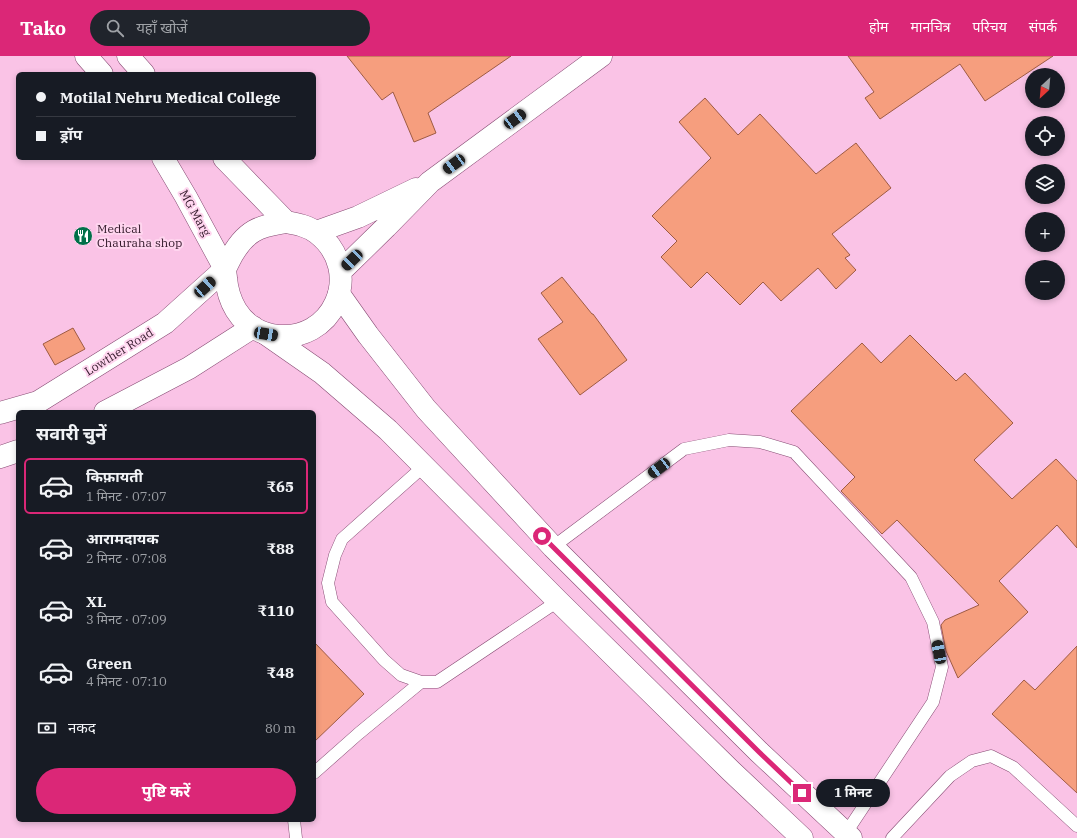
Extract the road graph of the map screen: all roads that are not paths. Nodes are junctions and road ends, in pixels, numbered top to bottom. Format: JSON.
{"nodes":[{"id":1,"x":86,"y":56,"type":"edge"},
{"id":2,"x":128,"y":56,"type":"edge"},
{"id":3,"x":601,"y":56,"type":"edge"},
{"id":4,"x":100,"y":72,"type":"edge"},
{"id":5,"x":142,"y":72,"type":"edge"},
{"id":6,"x":164,"y":160,"type":"edge"},
{"id":7,"x":226,"y":160,"type":"edge"},
{"id":8,"x":430,"y":182,"type":"junction"},
{"id":9,"x":286,"y":222,"type":"junction"},
{"id":10,"x":316,"y":232,"type":"junction"},
{"id":11,"x":225,"y":269,"type":"junction"},
{"id":12,"x":340,"y":271,"type":"junction"},
{"id":13,"x":339,"y":294,"type":"junction"},
{"id":14,"x":260,"y":331,"type":"junction"},
{"id":15,"x":109,"y":410,"type":"edge"},
{"id":16,"x":0,"y":413,"type":"edge"},
{"id":17,"x":16,"y":452,"type":"edge"},
{"id":18,"x":0,"y":457,"type":"edge"},
{"id":19,"x":424,"y":466,"type":"junction"},
{"id":20,"x":553,"y":547,"type":"junction"},
{"id":21,"x":558,"y":601,"type":"junction"},
{"id":22,"x":421,"y":682,"type":"junction"},
{"id":23,"x":316,"y":771,"type":"edge"},
{"id":24,"x":294,"y":822,"type":"edge"},
{"id":25,"x":1077,"y":826,"type":"edge"},
{"id":26,"x":848,"y":836,"type":"edge"},
{"id":27,"x":296,"y":838,"type":"edge"},
{"id":28,"x":802,"y":838,"type":"edge"},
{"id":29,"x":892,"y":838,"type":"edge"}],
"edges":[{"from":1,"to":4,"type":"main road"},
{"from":2,"to":5,"type":"main road"},
{"from":3,"to":8,"type":"main road"},
{"from":6,"to":11,"type":"main road","name":"MG Marg"},
{"from":7,"to":9,"type":"main road"},
{"from":8,"to":10,"type":"main road"},
{"from":8,"to":12,"type":"main road"},
{"from":9,"to":10,"type":"main road"},
{"from":9,"to":11,"type":"main road"},
{"from":10,"to":12,"type":"main road"},
{"from":11,"to":14,"type":"main road"},
{"from":11,"to":16,"type":"main road","name":"Lowther Road"},
{"from":12,"to":13,"type":"main road"},
{"from":13,"to":14,"type":"main road"},
{"from":13,"to":20,"type":"main road"},
{"from":14,"to":15,"type":"main road"},
{"from":14,"to":19,"type":"main road"},
{"from":17,"to":18,"type":"main road"},
{"from":19,"to":21,"type":"main road"},
{"from":19,"to":22,"type":"lane"},
{"from":20,"to":26,"type":"main road"},
{"from":20,"to":26,"type":"lane"},
{"from":21,"to":22,"type":"lane"},
{"from":21,"to":28,"type":"main road"},
{"from":22,"to":23,"type":"lane"},
{"from":24,"to":27,"type":"lane"},
{"from":25,"to":29,"type":"lane"}]}
